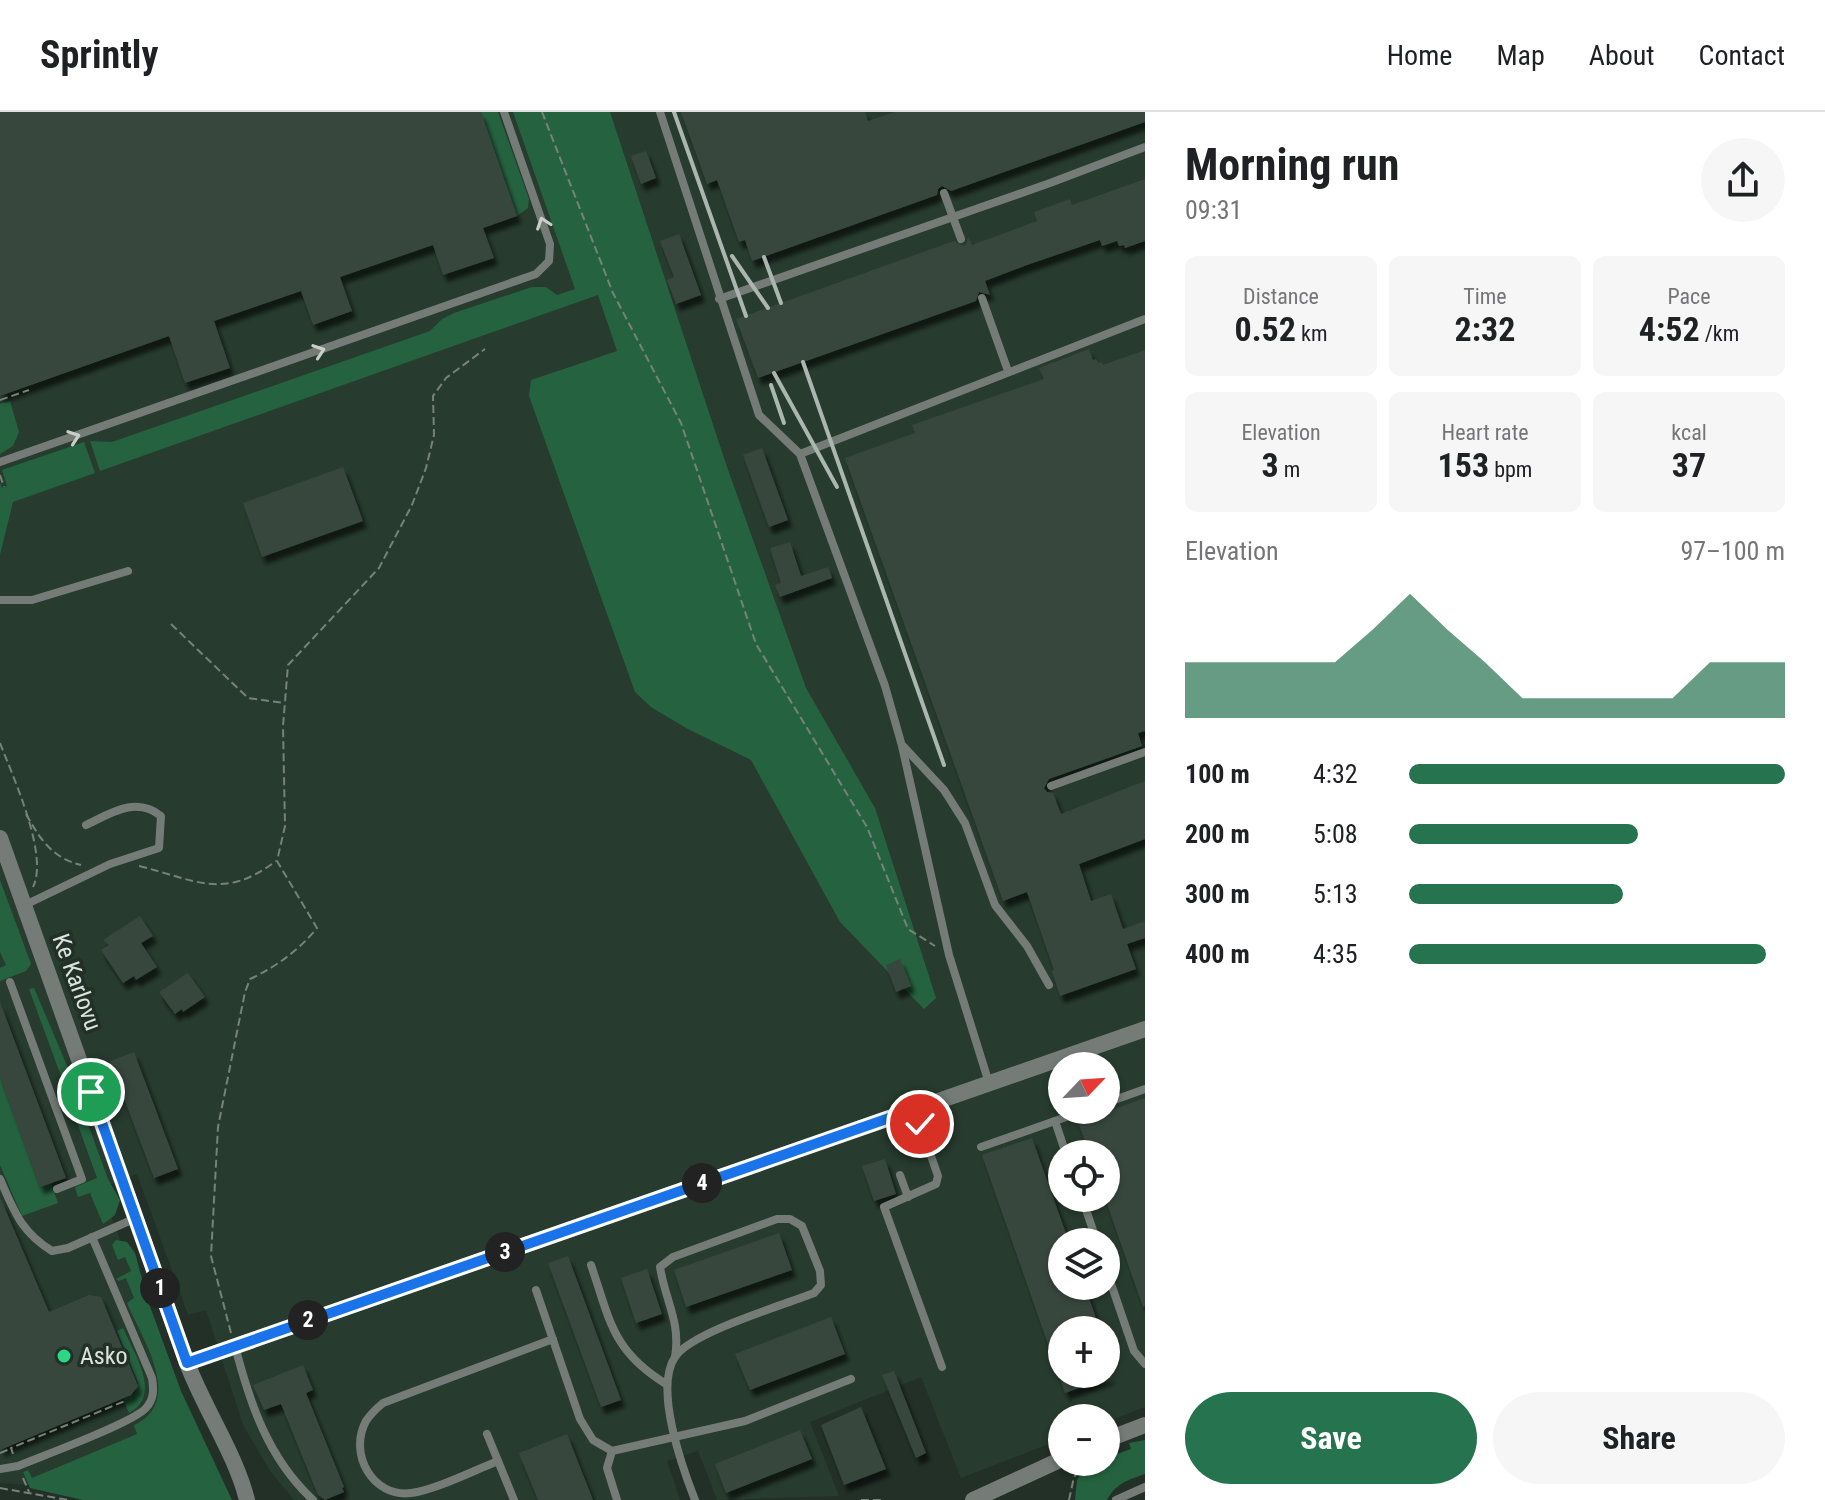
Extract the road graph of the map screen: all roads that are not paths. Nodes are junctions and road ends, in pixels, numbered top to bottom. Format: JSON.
{"nodes":[{"id":1,"x":504,"y":112,"type":"edge"},
{"id":2,"x":660,"y":112,"type":"edge"},
{"id":3,"x":1145,"y":147,"type":"edge"},
{"id":4,"x":944,"y":193,"type":"dead end"},
{"id":5,"x":953,"y":217,"type":"junction"},
{"id":6,"x":961,"y":239,"type":"dead end"},
{"id":7,"x":982,"y":298,"type":"dead end"},
{"id":8,"x":719,"y":299,"type":"junction"},
{"id":9,"x":1145,"y":319,"type":"edge"},
{"id":10,"x":1008,"y":371,"type":"junction"},
{"id":11,"x":800,"y":454,"type":"junction"},
{"id":12,"x":0,"y":462,"type":"edge"},
{"id":13,"x":128,"y":571,"type":"dead end"},
{"id":14,"x":0,"y":600,"type":"edge"},
{"id":15,"x":902,"y":746,"type":"junction"},
{"id":16,"x":1145,"y":752,"type":"edge"},
{"id":17,"x":1051,"y":786,"type":"dead end"},
{"id":18,"x":86,"y":825,"type":"dead end"},
{"id":19,"x":0,"y":838,"type":"edge"},
{"id":20,"x":4,"y":862,"type":"edge"},
{"id":21,"x":24,"y":906,"type":"junction"},
{"id":22,"x":10,"y":982,"type":"dead end"},
{"id":23,"x":1049,"y":985,"type":"dead end"},
{"id":24,"x":1145,"y":1029,"type":"edge"},
{"id":25,"x":989,"y":1083,"type":"junction"},
{"id":26,"x":1145,"y":1089,"type":"edge"},
{"id":27,"x":91,"y":1092,"type":"junction"},
{"id":28,"x":1120,"y":1098,"type":"edge"},
{"id":29,"x":55,"y":1105,"type":"junction"},
{"id":30,"x":915,"y":1109,"type":"junction"},
{"id":31,"x":1048,"y":1123,"type":"edge"},
{"id":32,"x":981,"y":1147,"type":"dead end"},
{"id":33,"x":900,"y":1175,"type":"dead end"},
{"id":34,"x":0,"y":1179,"type":"edge"},
{"id":35,"x":57,"y":1189,"type":"dead end"},
{"id":36,"x":908,"y":1197,"type":"junction"},
{"id":37,"x":136,"y":1218,"type":"junction"},
{"id":38,"x":92,"y":1237,"type":"junction"},
{"id":39,"x":591,"y":1265,"type":"dead end"},
{"id":40,"x":536,"y":1290,"type":"dead end"},
{"id":41,"x":1117,"y":1300,"type":"edge"},
{"id":42,"x":553,"y":1339,"type":"junction"},
{"id":43,"x":234,"y":1346,"type":"junction"},
{"id":44,"x":675,"y":1357,"type":"junction"},
{"id":45,"x":187,"y":1363,"type":"junction"},
{"id":46,"x":1145,"y":1364,"type":"edge"},
{"id":47,"x":942,"y":1367,"type":"dead end"},
{"id":48,"x":851,"y":1379,"type":"dead end"},
{"id":49,"x":666,"y":1384,"type":"junction"},
{"id":50,"x":1139,"y":1429,"type":"edge"},
{"id":51,"x":487,"y":1434,"type":"dead end"},
{"id":52,"x":1120,"y":1435,"type":"edge"},
{"id":53,"x":675,"y":1436,"type":"junction"},
{"id":54,"x":612,"y":1451,"type":"junction"},
{"id":55,"x":498,"y":1461,"type":"junction"},
{"id":56,"x":1048,"y":1465,"type":"edge"},
{"id":57,"x":0,"y":1469,"type":"edge"},
{"id":58,"x":1145,"y":1487,"type":"edge"},
{"id":59,"x":247,"y":1500,"type":"edge"},
{"id":60,"x":313,"y":1500,"type":"edge"},
{"id":61,"x":514,"y":1500,"type":"edge"},
{"id":62,"x":617,"y":1500,"type":"edge"},
{"id":63,"x":695,"y":1500,"type":"edge"},
{"id":64,"x":973,"y":1500,"type":"edge"},
{"id":65,"x":1116,"y":1500,"type":"edge"}],
"edges":[{"from":12,"to":1,"type":"lane","one_way":true},
{"from":2,"to":8,"type":"lane"},
{"from":3,"to":5,"type":"lane"},
{"from":4,"to":5,"type":"lane"},
{"from":5,"to":6,"type":"lane"},
{"from":5,"to":8,"type":"lane"},
{"from":7,"to":10,"type":"lane"},
{"from":8,"to":11,"type":"lane"},
{"from":9,"to":10,"type":"lane"},
{"from":10,"to":11,"type":"lane"},
{"from":11,"to":15,"type":"lane"},
{"from":13,"to":14,"type":"lane"},
{"from":15,"to":23,"type":"lane"},
{"from":15,"to":25,"type":"lane"},
{"from":16,"to":17,"type":"lane"},
{"from":18,"to":21,"type":"lane"},
{"from":19,"to":20,"type":"street","name":"Ke Karlovu"},
{"from":20,"to":21,"type":"street","name":"Ke Karlovu"},
{"from":21,"to":27,"type":"street","name":"Ke Karlovu"},
{"from":22,"to":29,"type":"lane"},
{"from":24,"to":25,"type":"street"},
{"from":25,"to":30,"type":"street"},
{"from":26,"to":28,"type":"lane"},
{"from":27,"to":29,"type":"lane"},
{"from":27,"to":37,"type":"street","name":"Ke Karlovu"},
{"from":29,"to":35,"type":"lane"},
{"from":30,"to":36,"type":"lane"},
{"from":30,"to":43,"type":"street"},
{"from":31,"to":32,"type":"lane"},
{"from":33,"to":36,"type":"lane"},
{"from":34,"to":38,"type":"lane"},
{"from":36,"to":47,"type":"lane"},
{"from":37,"to":38,"type":"lane"},
{"from":37,"to":45,"type":"street","name":"Ke Karlovu"},
{"from":38,"to":57,"type":"lane"},
{"from":39,"to":49,"type":"lane"},
{"from":40,"to":42,"type":"lane"},
{"from":41,"to":46,"type":"lane"},
{"from":42,"to":54,"type":"lane"},
{"from":42,"to":55,"type":"lane"},
{"from":43,"to":45,"type":"street"},
{"from":43,"to":60,"type":"lane"},
{"from":44,"to":44,"type":"lane"},
{"from":44,"to":49,"type":"lane"},
{"from":45,"to":59,"type":"street","name":"Ke Karlovu"},
{"from":48,"to":53,"type":"lane"},
{"from":49,"to":53,"type":"lane"},
{"from":50,"to":52,"type":"street"},
{"from":51,"to":55,"type":"lane"},
{"from":53,"to":54,"type":"lane"},
{"from":53,"to":63,"type":"lane"},
{"from":54,"to":62,"type":"lane"},
{"from":55,"to":61,"type":"lane"},
{"from":56,"to":64,"type":"street"},
{"from":58,"to":65,"type":"lane"}]}
